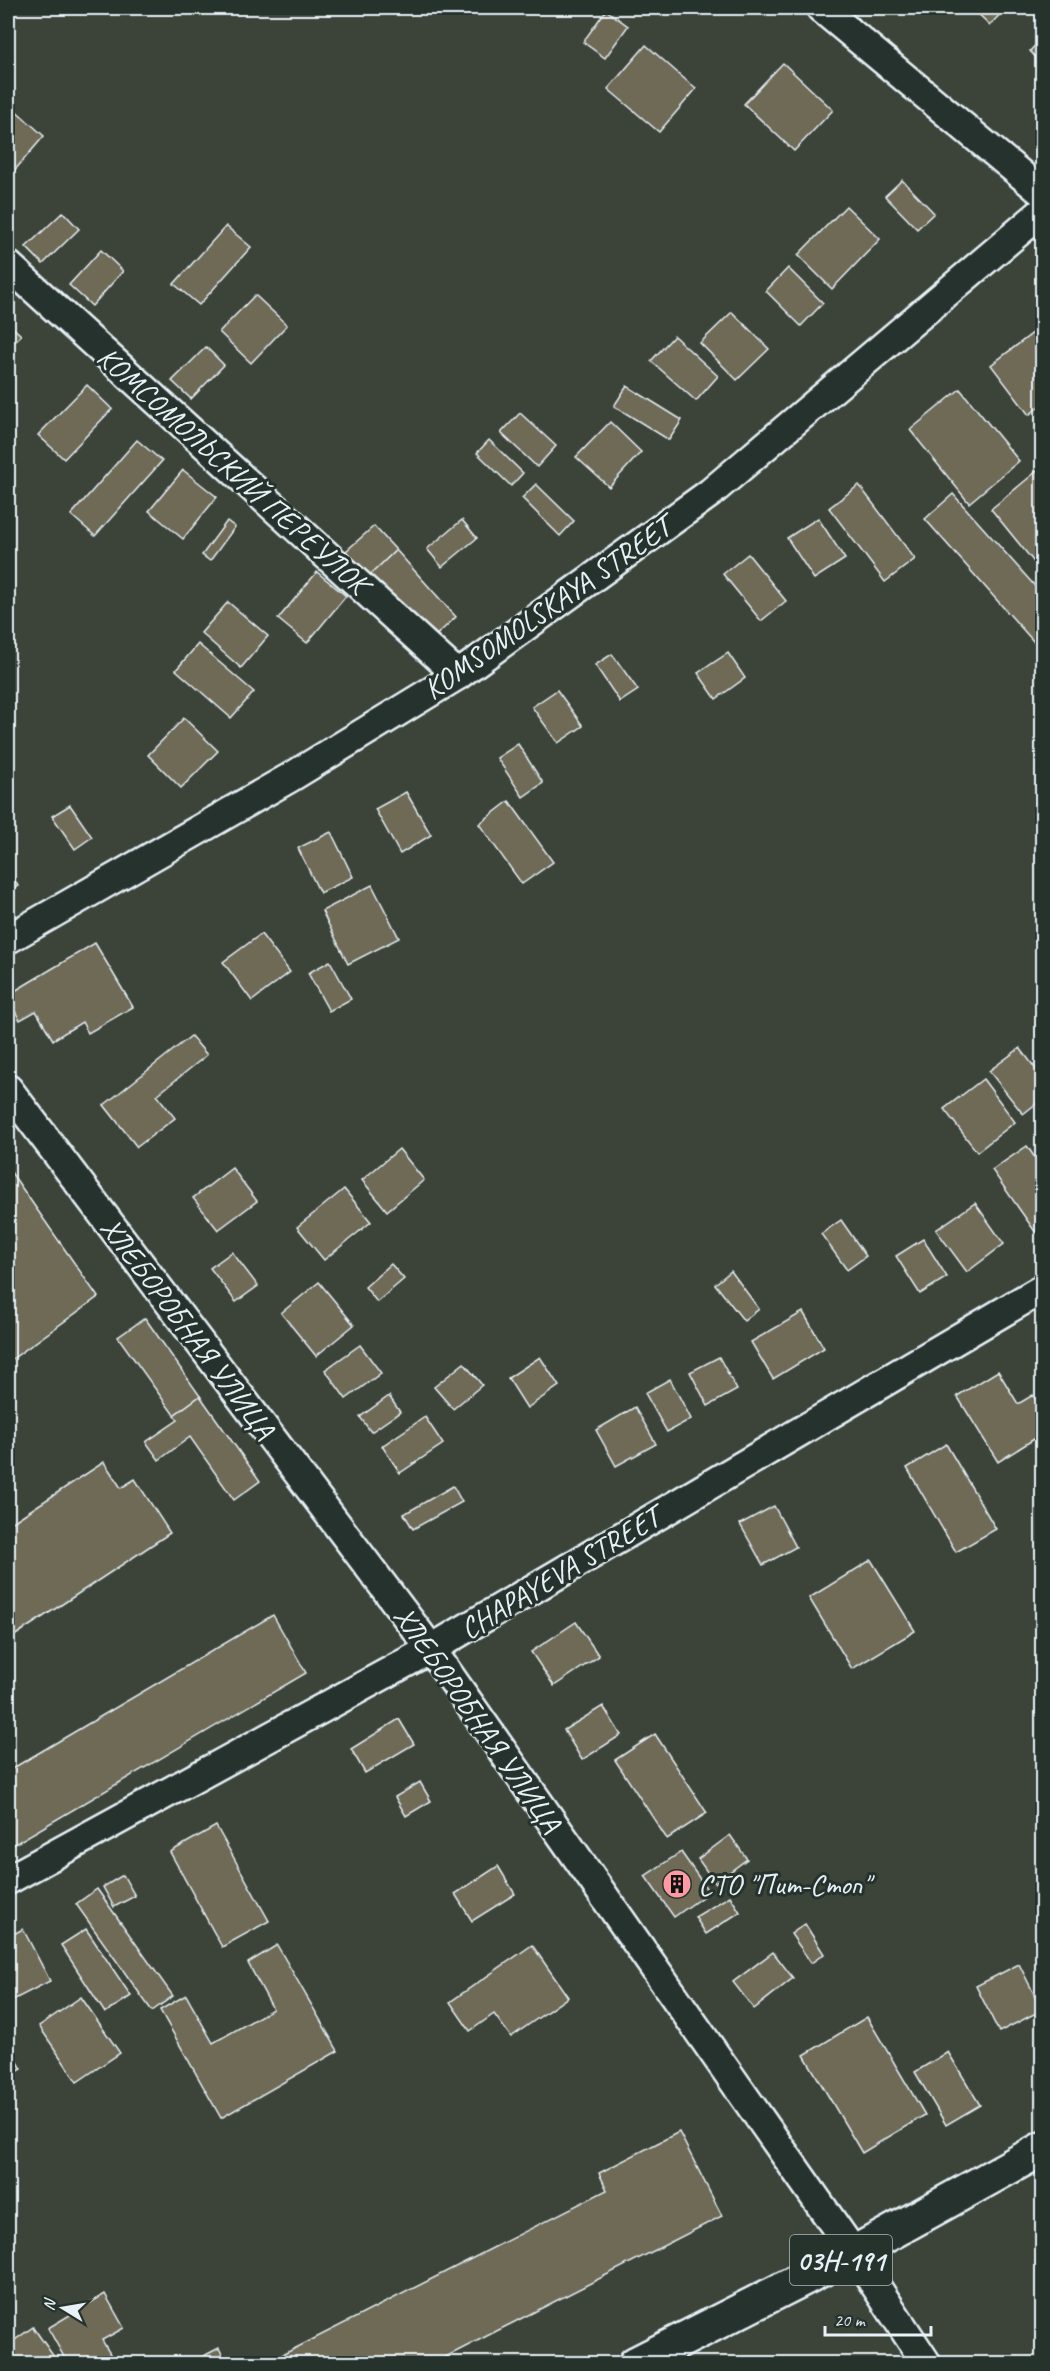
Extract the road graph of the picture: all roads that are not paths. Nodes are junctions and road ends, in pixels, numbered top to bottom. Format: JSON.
{"nodes":[{"id":1,"x":821,"y":8,"type":"edge"},
{"id":2,"x":1042,"y":192,"type":"edge"},
{"id":3,"x":1042,"y":212,"type":"edge"},
{"id":4,"x":8,"y":265,"type":"edge"},
{"id":5,"x":458,"y":675,"type":"junction"},
{"id":6,"x":8,"y":939,"type":"edge"},
{"id":7,"x":8,"y":1089,"type":"edge"},
{"id":8,"x":1042,"y":1289,"type":"edge"},
{"id":9,"x":431,"y":1649,"type":"junction"},
{"id":10,"x":8,"y":1880,"type":"edge"},
{"id":11,"x":1042,"y":2149,"type":"edge"},
{"id":12,"x":854,"y":2253,"type":"junction"},
{"id":13,"x":635,"y":2364,"type":"edge"},
{"id":14,"x":927,"y":2364,"type":"edge"}],
"edges":[{"from":1,"to":2,"type":"street"},
{"from":3,"to":5,"type":"street","name":"KOMSOMOLSKAYA STREET"},
{"from":4,"to":5,"type":"street","name":"КОМСОМОЛЬСКИЙ ПЕРЕУЛОК"},
{"from":5,"to":6,"type":"street","name":"KOMSOMOLSKAYA STREET"},
{"from":7,"to":9,"type":"street","name":"ХЛЕБОРОБНАЯ УЛИЦА"},
{"from":8,"to":9,"type":"street","name":"CHAPAYEVA STREET"},
{"from":9,"to":10,"type":"street","name":"CHAPAYEVA STREET"},
{"from":9,"to":12,"type":"street","name":"ХЛЕБОРОБНАЯ УЛИЦА"},
{"from":11,"to":12,"type":"main road","number":"03Н-191"},
{"from":12,"to":13,"type":"main road","number":"03Н-191"},
{"from":12,"to":14,"type":"street","name":"ХЛЕБОРОБНАЯ УЛИЦА"}]}
